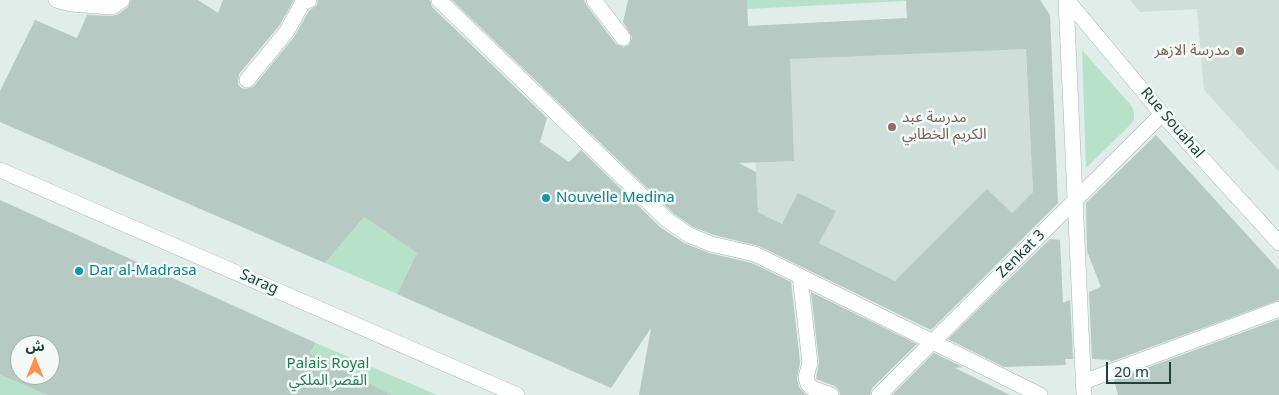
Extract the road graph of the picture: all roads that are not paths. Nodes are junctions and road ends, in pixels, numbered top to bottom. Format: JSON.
{"nodes":[{"id":1,"x":56,"y":0,"type":"edge"},
{"id":2,"x":122,"y":0,"type":"edge"},
{"id":3,"x":309,"y":0,"type":"edge"},
{"id":4,"x":439,"y":0,"type":"edge"},
{"id":5,"x":594,"y":0,"type":"edge"},
{"id":6,"x":1067,"y":0,"type":"edge"},
{"id":7,"x":623,"y":38,"type":"dead end"},
{"id":8,"x":247,"y":80,"type":"dead end"},
{"id":9,"x":1162,"y":114,"type":"junction"},
{"id":10,"x":0,"y":170,"type":"edge"},
{"id":11,"x":1074,"y":201,"type":"junction"},
{"id":12,"x":1279,"y":243,"type":"edge"},
{"id":13,"x":800,"y":276,"type":"junction"},
{"id":14,"x":1279,"y":308,"type":"edge"},
{"id":15,"x":934,"y":341,"type":"junction"},
{"id":16,"x":1084,"y":389,"type":"edge"},
{"id":17,"x":517,"y":395,"type":"edge"},
{"id":18,"x":831,"y":395,"type":"edge"},
{"id":19,"x":879,"y":395,"type":"edge"},
{"id":20,"x":1040,"y":395,"type":"edge"}],
"edges":[{"from":1,"to":2,"type":"street"},
{"from":3,"to":8,"type":"street"},
{"from":4,"to":13,"type":"street"},
{"from":5,"to":7,"type":"street"},
{"from":6,"to":9,"type":"street","name":"Rue Souahal"},
{"from":6,"to":11,"type":"street"},
{"from":9,"to":11,"type":"street","name":"Zenkat 3"},
{"from":9,"to":12,"type":"street","name":"Rue Souahal"},
{"from":10,"to":17,"type":"street","name":"Sarag"},
{"from":11,"to":15,"type":"street","name":"Zenkat 3"},
{"from":11,"to":16,"type":"street"},
{"from":13,"to":15,"type":"street"},
{"from":13,"to":18,"type":"street"},
{"from":14,"to":16,"type":"street"},
{"from":15,"to":19,"type":"street","name":"Zenkat 3"},
{"from":15,"to":20,"type":"street"}]}
